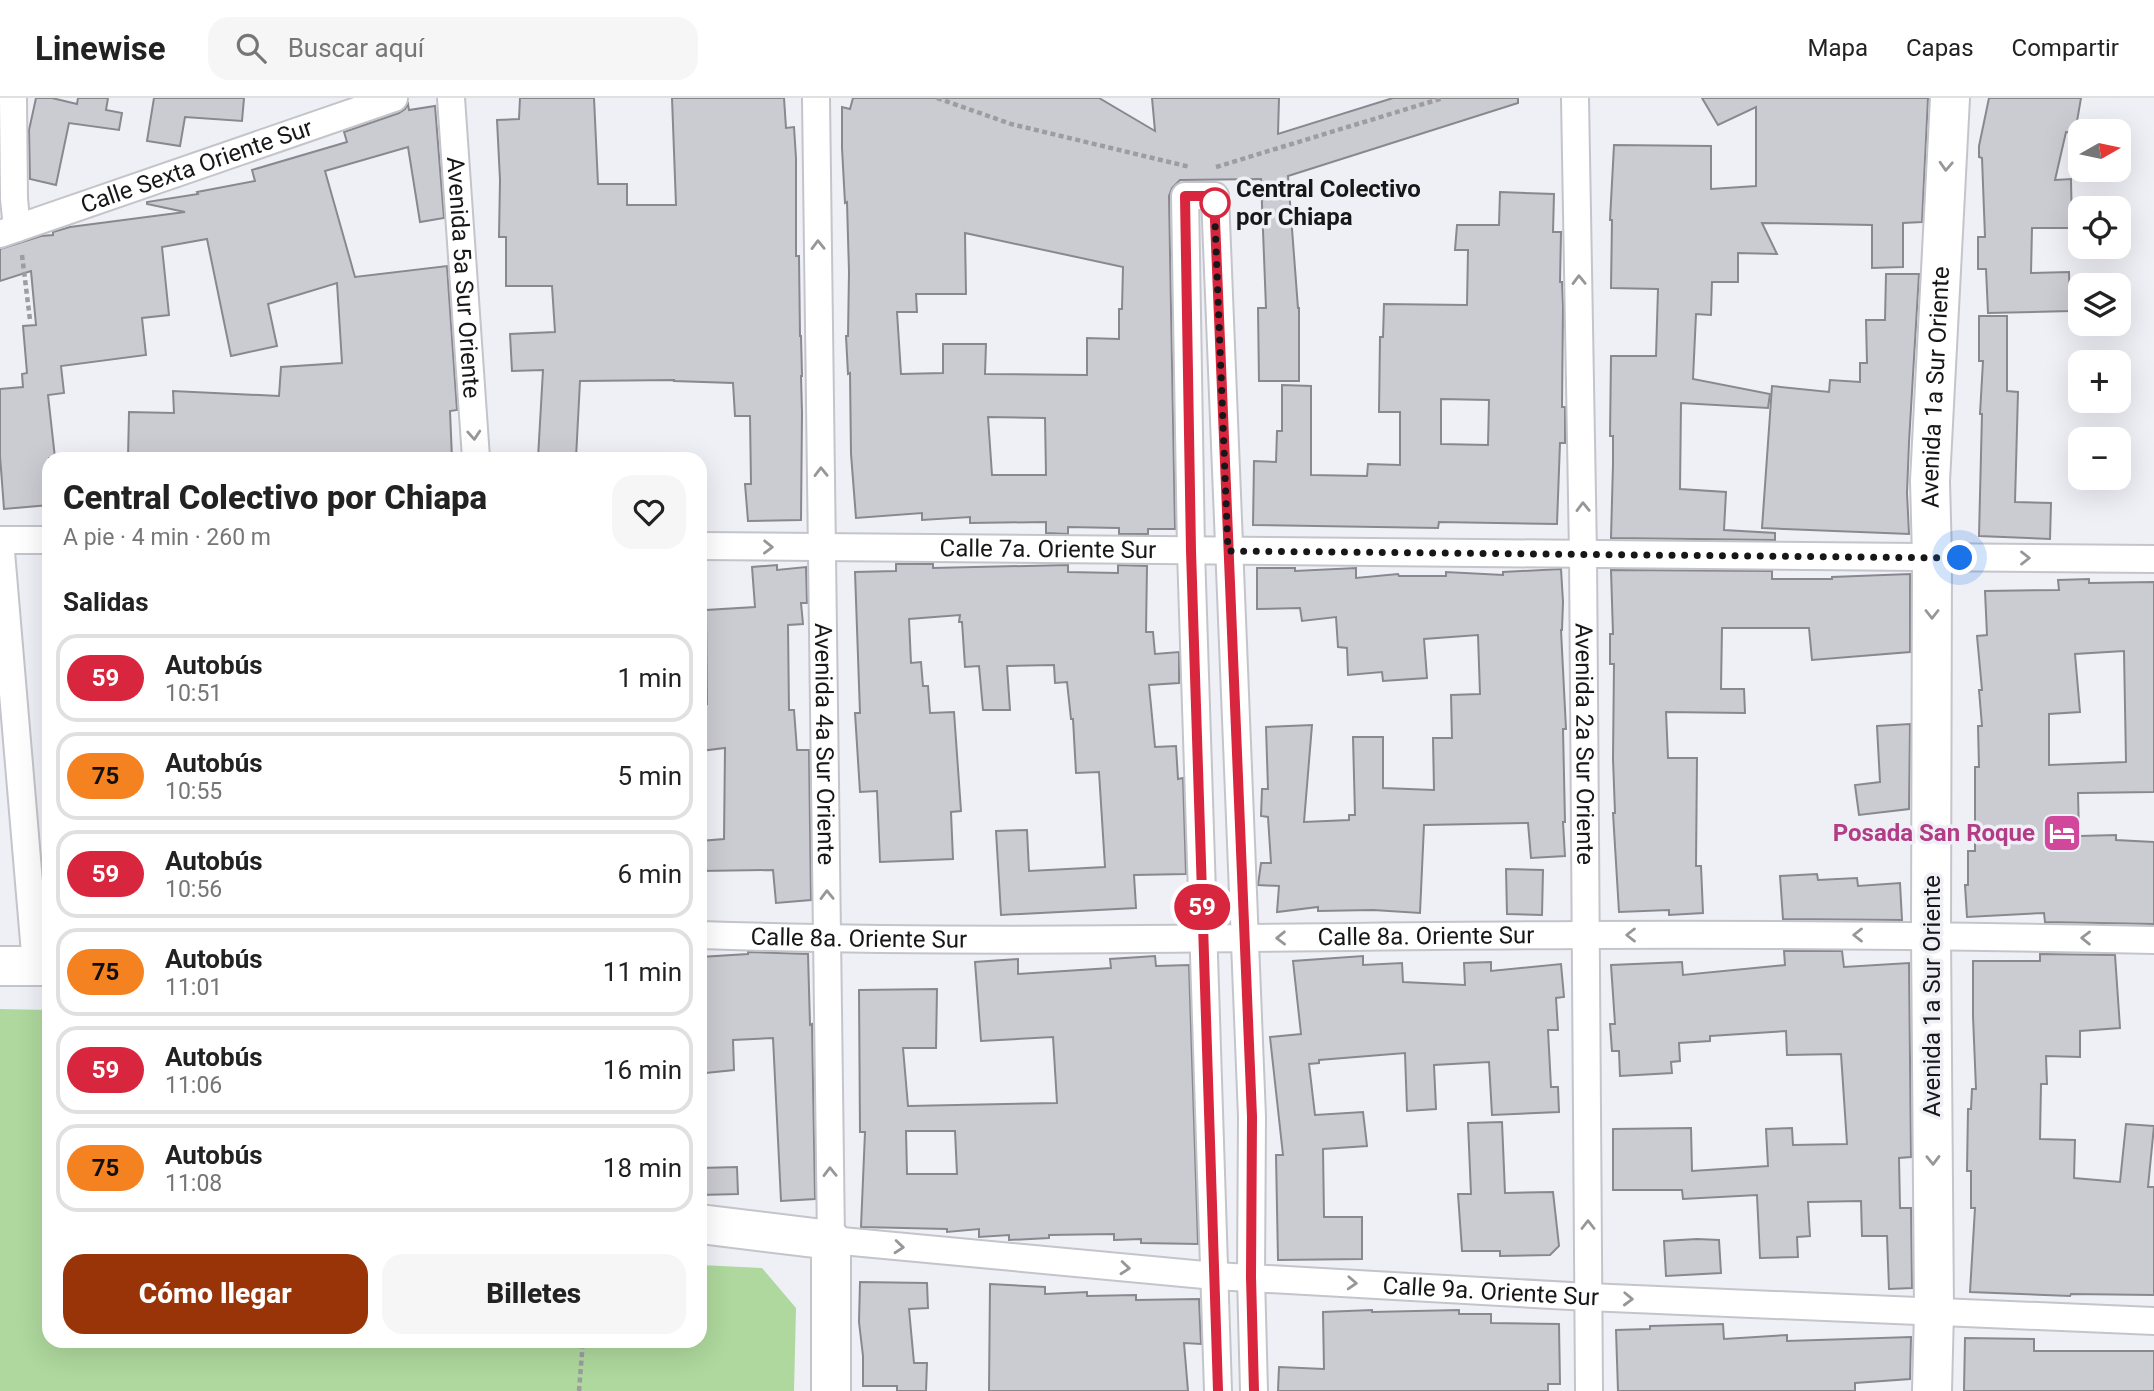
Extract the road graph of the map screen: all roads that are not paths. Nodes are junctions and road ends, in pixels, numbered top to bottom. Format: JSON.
{"nodes":[{"id":1,"x":13,"y":98,"type":"edge"},
{"id":2,"x":394,"y":98,"type":"edge"},
{"id":3,"x":451,"y":98,"type":"edge"},
{"id":4,"x":816,"y":98,"type":"edge"},
{"id":5,"x":1575,"y":98,"type":"edge"},
{"id":6,"x":1950,"y":98,"type":"edge"},
{"id":7,"x":8,"y":231,"type":"edge"},
{"id":8,"x":476,"y":452,"type":"edge"},
{"id":9,"x":0,"y":540,"type":"edge"},
{"id":10,"x":42,"y":540,"type":"edge"},
{"id":11,"x":707,"y":546,"type":"edge"},
{"id":12,"x":822,"y":547,"type":"junction"},
{"id":13,"x":1191,"y":551,"type":"junction"},
{"id":14,"x":1228,"y":551,"type":"junction"},
{"id":15,"x":1583,"y":554,"type":"junction"},
{"id":16,"x":1932,"y":558,"type":"junction"},
{"id":17,"x":2154,"y":559,"type":"edge"},
{"id":18,"x":40,"y":906,"type":"edge"},
{"id":19,"x":707,"y":935,"type":"edge"},
{"id":20,"x":1586,"y":935,"type":"junction"},
{"id":21,"x":1931,"y":935,"type":"junction"},
{"id":22,"x":1203,"y":938,"type":"junction"},
{"id":23,"x":1245,"y":938,"type":"junction"},
{"id":24,"x":827,"y":939,"type":"junction"},
{"id":25,"x":2154,"y":940,"type":"edge"},
{"id":26,"x":28,"y":966,"type":"edge"},
{"id":27,"x":707,"y":1225,"type":"edge"},
{"id":28,"x":831,"y":1240,"type":"junction"},
{"id":29,"x":1215,"y":1276,"type":"junction"},
{"id":30,"x":1251,"y":1277,"type":"junction"},
{"id":31,"x":1588,"y":1297,"type":"junction"},
{"id":32,"x":1934,"y":1311,"type":"junction"},
{"id":33,"x":2154,"y":1321,"type":"edge"},
{"id":34,"x":831,"y":1391,"type":"edge"},
{"id":35,"x":1218,"y":1391,"type":"edge"},
{"id":36,"x":1254,"y":1391,"type":"edge"},
{"id":37,"x":1588,"y":1391,"type":"edge"},
{"id":38,"x":1932,"y":1391,"type":"edge"}],
"edges":[{"from":1,"to":7,"type":"street"},
{"from":2,"to":7,"type":"street","name":"Calle Sexta Oriente Sur"},
{"from":3,"to":8,"type":"street","name":"Avenida 5a Sur Oriente","one_way":true},
{"from":12,"to":4,"type":"street","name":"Avenida 4a Sur Oriente","one_way":true},
{"from":15,"to":5,"type":"street","name":"Avenida 2a Sur Oriente","one_way":true},
{"from":6,"to":16,"type":"street","name":"Avenida 1a Sur Oriente","one_way":true},
{"from":9,"to":10,"type":"street"},
{"from":9,"to":18,"type":"street"},
{"from":11,"to":12,"type":"street","name":"Calle 7a. Oriente Sur","one_way":true},
{"from":12,"to":13,"type":"street","name":"Calle 7a. Oriente Sur"},
{"from":24,"to":12,"type":"street","name":"Avenida 4a Sur Oriente","one_way":true},
{"from":13,"to":14,"type":"street","name":"Calle 7a. Oriente Sur"},
{"from":13,"to":14,"type":"street"},
{"from":13,"to":22,"type":"street"},
{"from":14,"to":15,"type":"street","name":"Calle 7a. Oriente Sur"},
{"from":14,"to":23,"type":"street"},
{"from":15,"to":16,"type":"street","name":"Calle 7a. Oriente Sur"},
{"from":15,"to":20,"type":"street","name":"Avenida 2a Sur Oriente"},
{"from":16,"to":17,"type":"street","name":"Calle 7a. Oriente Sur","one_way":true},
{"from":16,"to":21,"type":"street","name":"Avenida 1a Sur Oriente","one_way":true},
{"from":18,"to":26,"type":"street"},
{"from":19,"to":24,"type":"street","name":"Calle 8a. Oriente Sur"},
{"from":21,"to":20,"type":"street","name":"Calle 8a. Oriente Sur","one_way":true},
{"from":20,"to":23,"type":"street","name":"Calle 8a. Oriente Sur","one_way":true},
{"from":31,"to":20,"type":"street","name":"Avenida 2a Sur Oriente","one_way":true},
{"from":25,"to":21,"type":"street","name":"Calle 8a. Oriente Sur","one_way":true},
{"from":21,"to":32,"type":"street","name":"Avenida 1a Sur Oriente","one_way":true},
{"from":22,"to":23,"type":"street","name":"Calle 8a. Oriente Sur"},
{"from":22,"to":24,"type":"street","name":"Calle 8a. Oriente Sur"},
{"from":22,"to":29,"type":"street"},
{"from":23,"to":30,"type":"street"},
{"from":28,"to":24,"type":"street","name":"Avenida 4a Sur Oriente","one_way":true},
{"from":27,"to":28,"type":"street"},
{"from":28,"to":29,"type":"street","name":"Calle 9a. Oriente Sur","one_way":true},
{"from":28,"to":34,"type":"street","name":"Avenida 4a Sur Oriente"},
{"from":29,"to":30,"type":"street","name":"Calle 9a. Oriente Sur"},
{"from":29,"to":35,"type":"street"},
{"from":30,"to":31,"type":"street","name":"Calle 9a. Oriente Sur","one_way":true},
{"from":30,"to":36,"type":"street"},
{"from":31,"to":32,"type":"street","name":"Calle 9a. Oriente Sur","one_way":true},
{"from":31,"to":37,"type":"street","name":"Avenida 2a Sur Oriente"},
{"from":32,"to":33,"type":"street","name":"Calle 9a. Oriente Sur"},
{"from":32,"to":38,"type":"street","name":"Avenida 1a Sur Oriente"}]}
